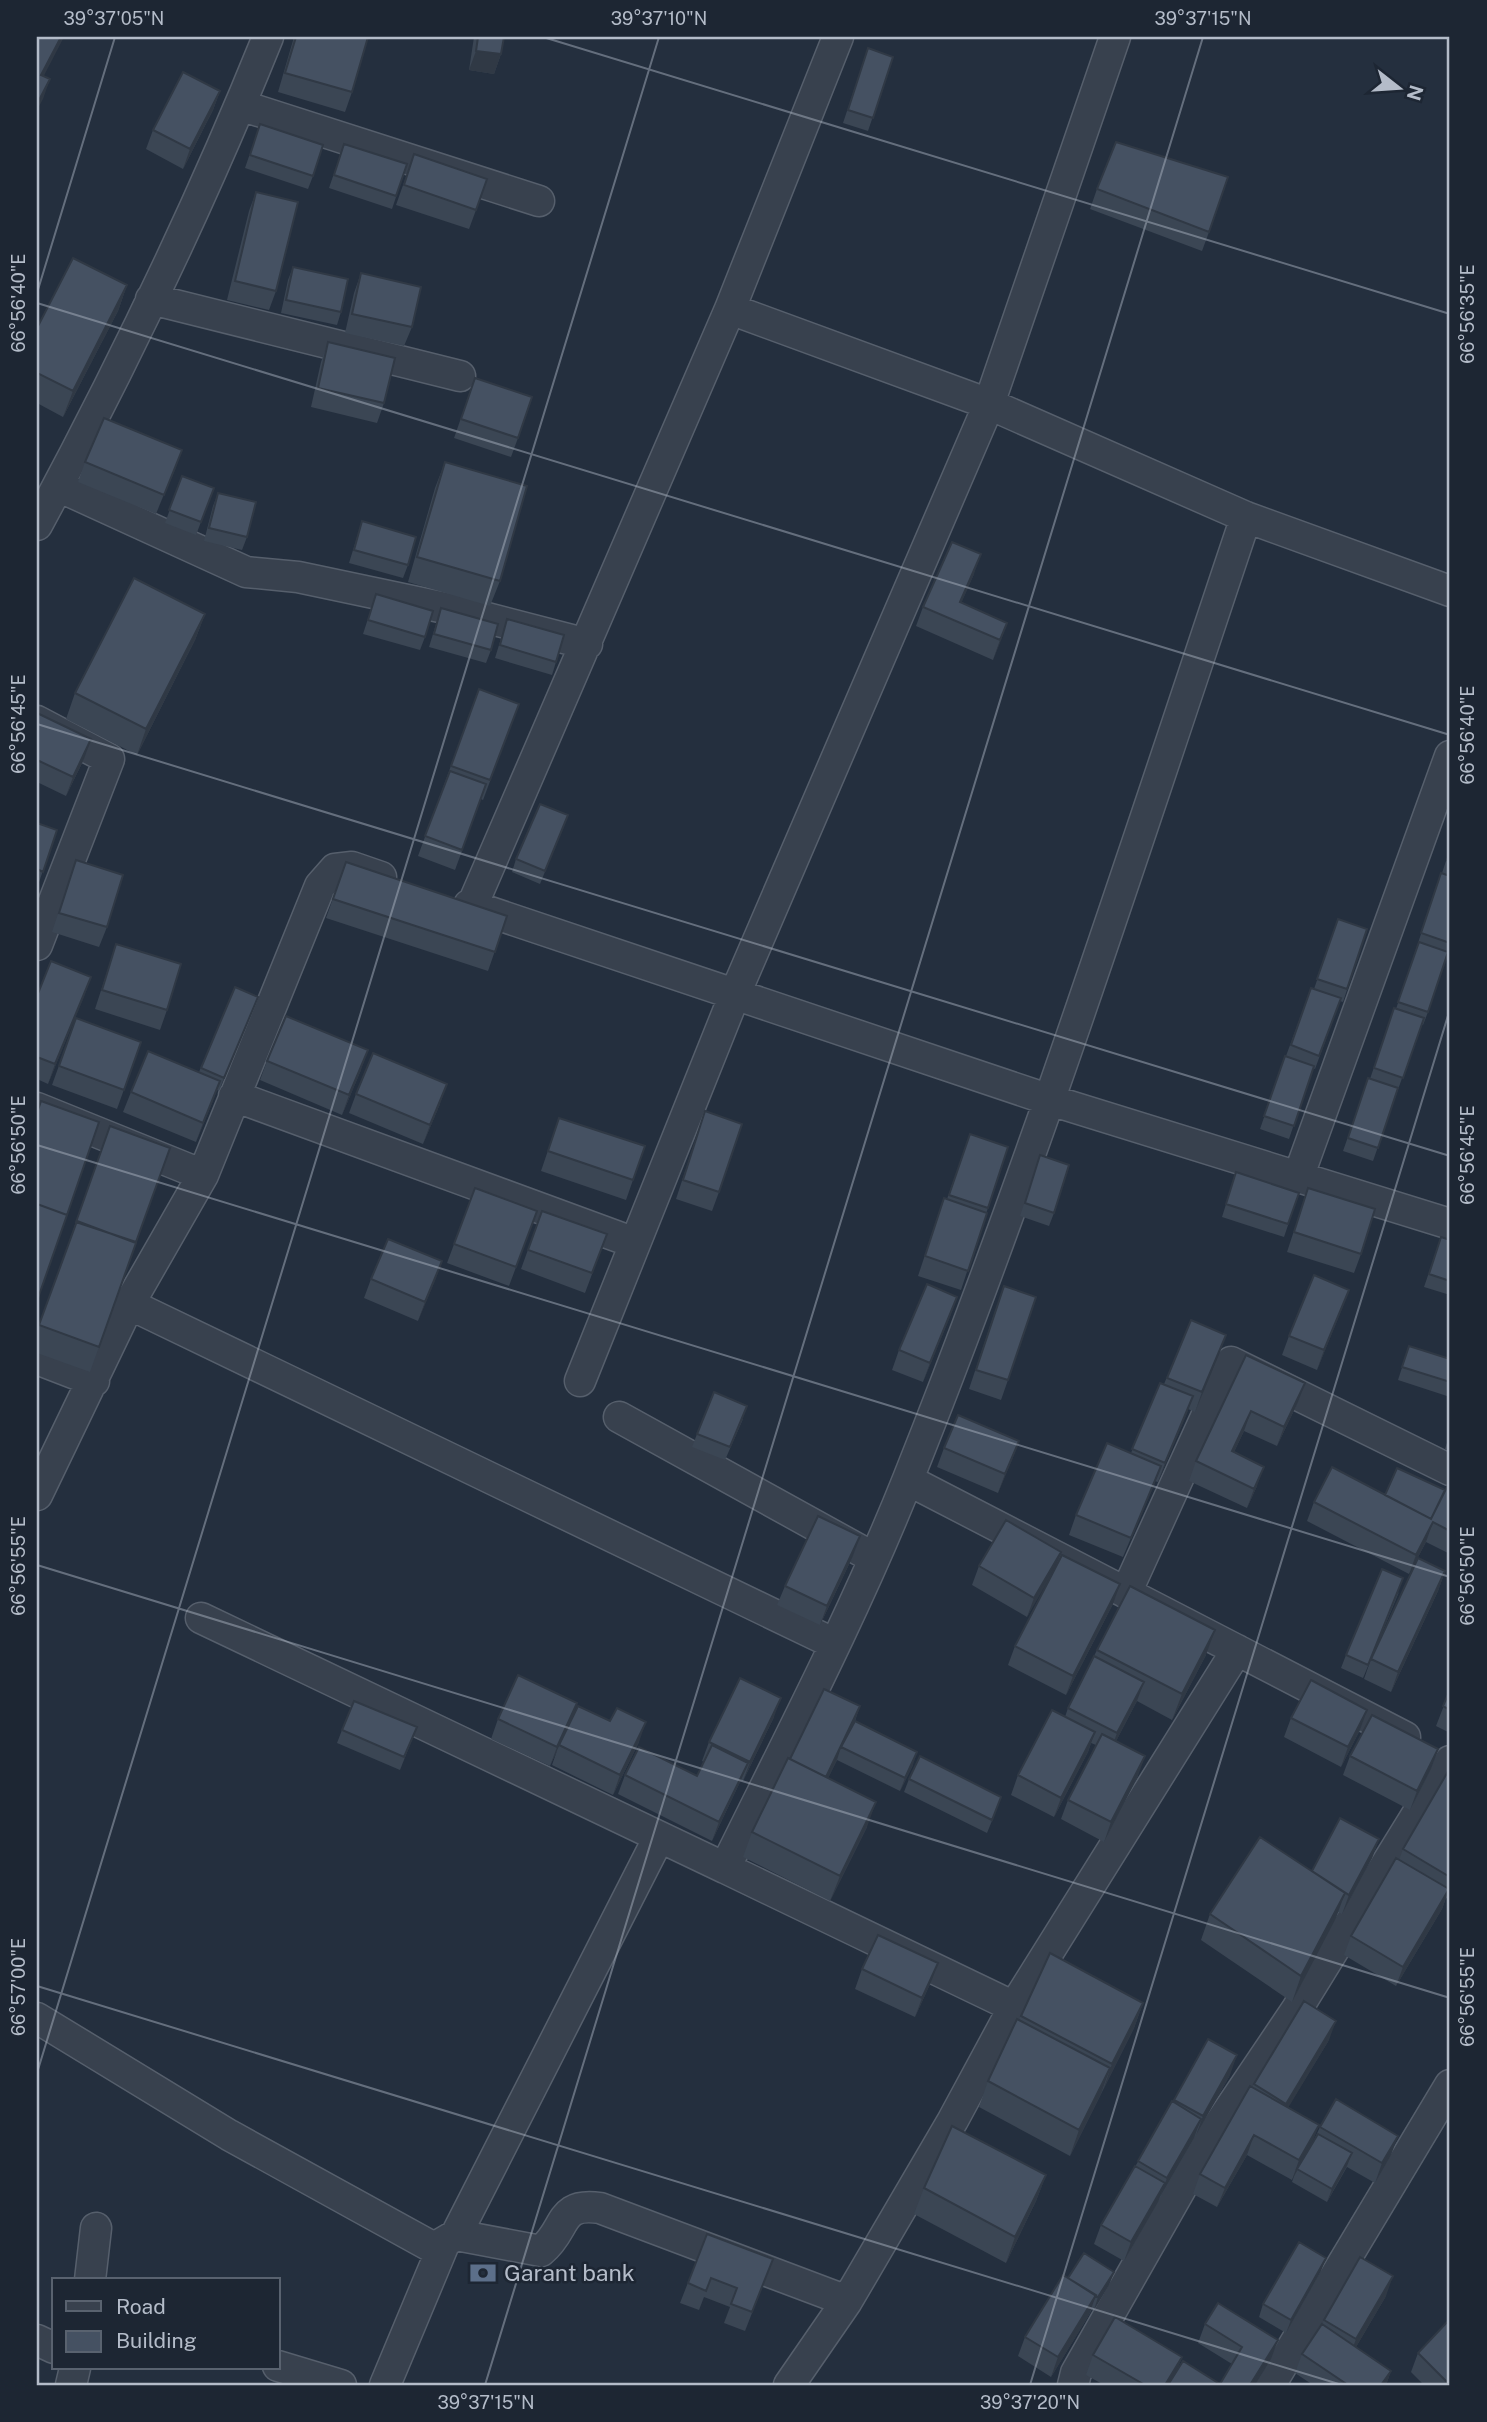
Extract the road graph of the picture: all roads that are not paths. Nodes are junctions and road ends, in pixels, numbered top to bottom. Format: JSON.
{"nodes":[{"id":1,"x":268,"y":37,"type":"edge"},
{"id":2,"x":838,"y":37,"type":"edge"},
{"id":3,"x":1115,"y":37,"type":"edge"},
{"id":4,"x":240,"y":105,"type":"junction"},
{"id":5,"x":539,"y":201,"type":"dead end"},
{"id":6,"x":151,"y":299,"type":"junction"},
{"id":7,"x":730,"y":309,"type":"junction"},
{"id":8,"x":460,"y":376,"type":"dead end"},
{"id":9,"x":989,"y":404,"type":"junction"},
{"id":10,"x":58,"y":486,"type":"junction"},
{"id":11,"x":1246,"y":517,"type":"junction"},
{"id":12,"x":37,"y":525,"type":"edge"},
{"id":13,"x":1450,"y":591,"type":"edge"},
{"id":14,"x":587,"y":644,"type":"junction"},
{"id":15,"x":37,"y":722,"type":"edge"},
{"id":16,"x":1450,"y":756,"type":"edge"},
{"id":17,"x":412,"y":887,"type":"edge"},
{"id":18,"x":37,"y":945,"type":"edge"},
{"id":19,"x":735,"y":994,"type":"junction"},
{"id":20,"x":234,"y":1096,"type":"junction"},
{"id":21,"x":1050,"y":1100,"type":"junction"},
{"id":22,"x":37,"y":1108,"type":"edge"},
{"id":23,"x":203,"y":1175,"type":"junction"},
{"id":24,"x":1300,"y":1175,"type":"junction"},
{"id":25,"x":1450,"y":1224,"type":"edge"},
{"id":26,"x":635,"y":1243,"type":"junction"},
{"id":27,"x":129,"y":1304,"type":"junction"},
{"id":28,"x":37,"y":1359,"type":"edge"},
{"id":29,"x":94,"y":1381,"type":"junction"},
{"id":30,"x":580,"y":1381,"type":"dead end"},
{"id":31,"x":619,"y":1417,"type":"dead end"},
{"id":32,"x":1450,"y":1470,"type":"edge"},
{"id":33,"x":908,"y":1480,"type":"junction"},
{"id":34,"x":37,"y":1494,"type":"edge"},
{"id":35,"x":874,"y":1558,"type":"junction"},
{"id":36,"x":1126,"y":1593,"type":"junction"},
{"id":37,"x":201,"y":1618,"type":"dead end"},
{"id":38,"x":835,"y":1644,"type":"junction"},
{"id":39,"x":1237,"y":1650,"type":"junction"},
{"id":40,"x":1450,"y":1761,"type":"edge"},
{"id":41,"x":659,"y":1837,"type":"junction"},
{"id":42,"x":725,"y":1868,"type":"junction"},
{"id":43,"x":1013,"y":2007,"type":"junction"},
{"id":44,"x":37,"y":2018,"type":"edge"},
{"id":45,"x":1450,"y":2085,"type":"edge"},
{"id":46,"x":96,"y":2228,"type":"dead end"},
{"id":47,"x":450,"y":2239,"type":"junction"},
{"id":48,"x":90,"y":2278,"type":"edge"},
{"id":49,"x":847,"y":2301,"type":"junction"},
{"id":50,"x":280,"y":2367,"type":"edge"},
{"id":51,"x":341,"y":2385,"type":"edge"},
{"id":52,"x":385,"y":2385,"type":"edge"},
{"id":53,"x":789,"y":2385,"type":"edge"},
{"id":54,"x":1073,"y":2385,"type":"edge"},
{"id":55,"x":1270,"y":2385,"type":"edge"}],
"edges":[{"from":1,"to":4,"type":"street"},
{"from":2,"to":7,"type":"street"},
{"from":3,"to":9,"type":"street"},
{"from":4,"to":5,"type":"street"},
{"from":4,"to":6,"type":"street"},
{"from":6,"to":8,"type":"street"},
{"from":6,"to":10,"type":"street"},
{"from":7,"to":9,"type":"street"},
{"from":7,"to":14,"type":"street"},
{"from":9,"to":11,"type":"street"},
{"from":9,"to":19,"type":"street"},
{"from":10,"to":12,"type":"street"},
{"from":10,"to":14,"type":"street"},
{"from":11,"to":13,"type":"street"},
{"from":11,"to":21,"type":"street"},
{"from":14,"to":19,"type":"street"},
{"from":15,"to":18,"type":"street"},
{"from":16,"to":24,"type":"street"},
{"from":17,"to":20,"type":"street"},
{"from":19,"to":21,"type":"street"},
{"from":19,"to":26,"type":"street"},
{"from":20,"to":23,"type":"street"},
{"from":20,"to":26,"type":"street"},
{"from":21,"to":24,"type":"street"},
{"from":21,"to":33,"type":"street"},
{"from":22,"to":23,"type":"street"},
{"from":23,"to":27,"type":"street"},
{"from":24,"to":25,"type":"street"},
{"from":26,"to":30,"type":"street"},
{"from":27,"to":29,"type":"street"},
{"from":27,"to":38,"type":"street"},
{"from":28,"to":29,"type":"street"},
{"from":29,"to":34,"type":"street"},
{"from":31,"to":35,"type":"street"},
{"from":32,"to":36,"type":"street"},
{"from":33,"to":35,"type":"street"},
{"from":33,"to":36,"type":"street"},
{"from":35,"to":38,"type":"street"},
{"from":36,"to":39,"type":"street"},
{"from":37,"to":41,"type":"street"},
{"from":38,"to":42,"type":"street"},
{"from":39,"to":40,"type":"street"},
{"from":39,"to":43,"type":"street"},
{"from":40,"to":54,"type":"street"},
{"from":41,"to":42,"type":"street"},
{"from":41,"to":47,"type":"street"},
{"from":42,"to":43,"type":"street"},
{"from":43,"to":49,"type":"street"},
{"from":44,"to":47,"type":"street"},
{"from":45,"to":55,"type":"street"},
{"from":46,"to":48,"type":"street"},
{"from":47,"to":49,"type":"street"},
{"from":47,"to":52,"type":"street"},
{"from":49,"to":53,"type":"street"},
{"from":50,"to":51,"type":"street"}]}
